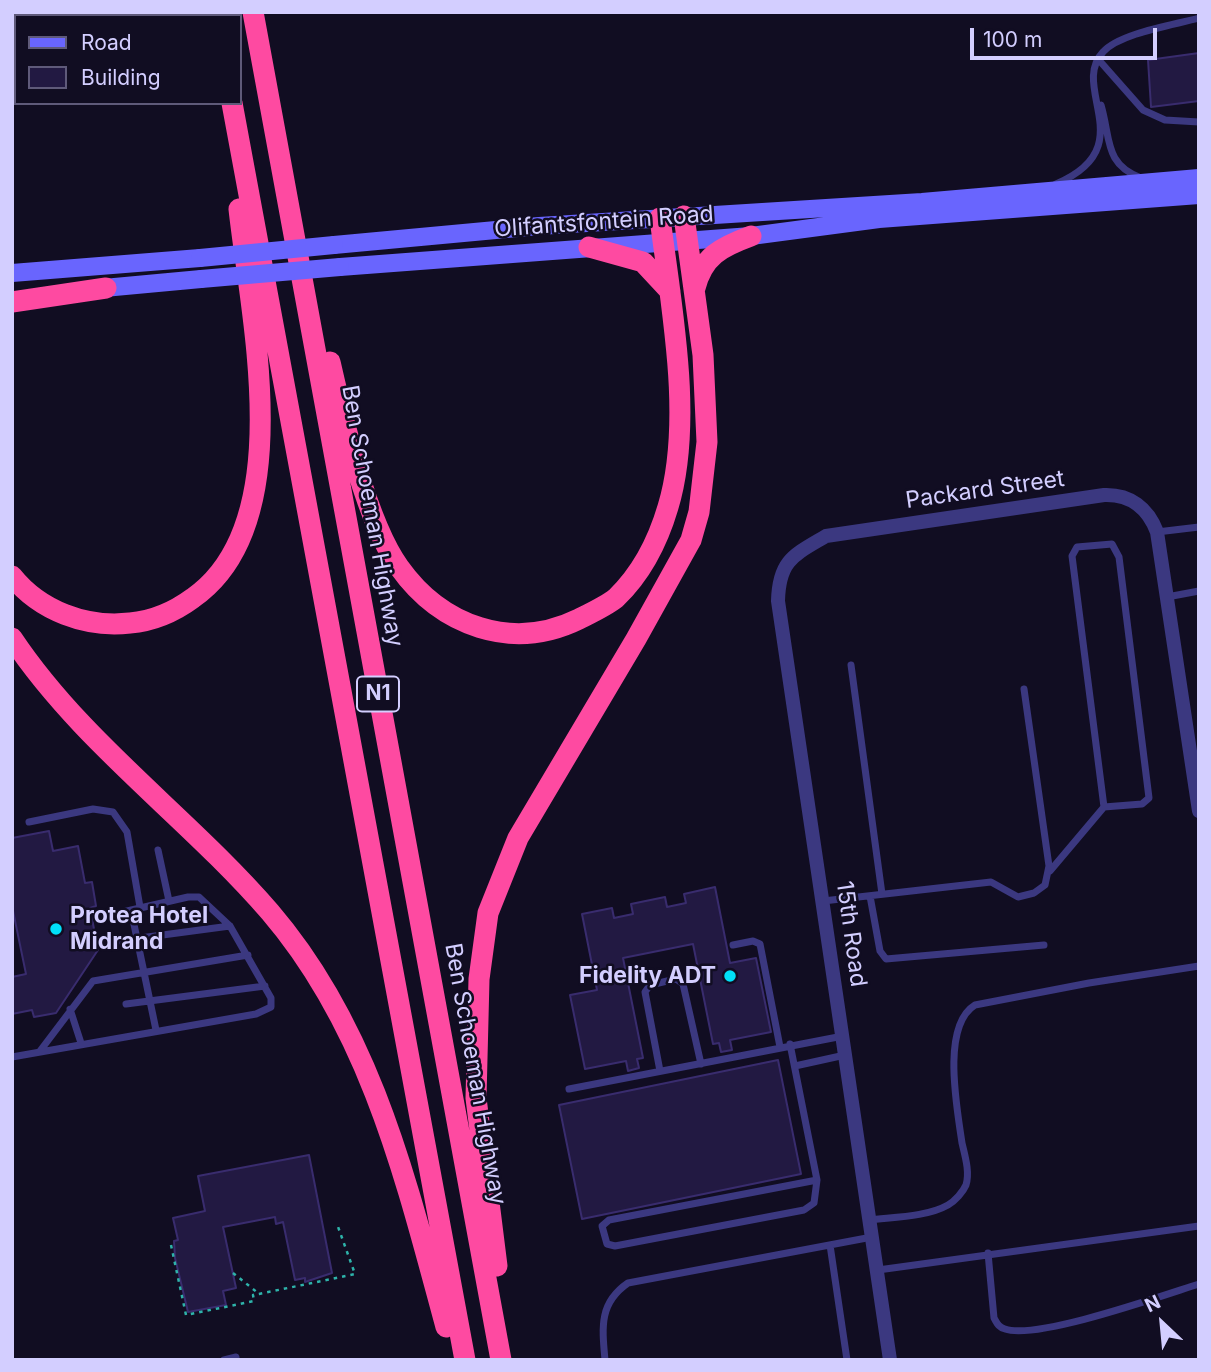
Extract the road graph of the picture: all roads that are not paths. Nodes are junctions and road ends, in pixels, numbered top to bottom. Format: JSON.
{"nodes":[{"id":1,"x":1199,"y":18,"type":"edge"},
{"id":2,"x":254,"y":21,"type":"edge"},
{"id":3,"x":1098,"y":60,"type":"junction"},
{"id":4,"x":1096,"y":88,"type":"junction"},
{"id":5,"x":230,"y":105,"type":"edge"},
{"id":6,"x":230,"y":105,"type":"edge"},
{"id":7,"x":1199,"y":122,"type":"edge"},
{"id":8,"x":1199,"y":177,"type":"edge"},
{"id":9,"x":1149,"y":182,"type":"junction"},
{"id":10,"x":1037,"y":192,"type":"junction"},
{"id":11,"x":1199,"y":195,"type":"edge"},
{"id":12,"x":684,"y":216,"type":"junction"},
{"id":13,"x":660,"y":218,"type":"junction"},
{"id":14,"x":751,"y":236,"type":"junction"},
{"id":15,"x":686,"y":239,"type":"junction"},
{"id":16,"x":663,"y":241,"type":"junction"},
{"id":17,"x":589,"y":247,"type":"junction"},
{"id":18,"x":12,"y":273,"type":"edge"},
{"id":19,"x":106,"y":288,"type":"junction"},
{"id":20,"x":695,"y":292,"type":"junction"},
{"id":21,"x":672,"y":293,"type":"junction"},
{"id":22,"x":12,"y":296,"type":"edge"},
{"id":23,"x":12,"y":302,"type":"edge"},
{"id":24,"x":1199,"y":527,"type":"edge"},
{"id":25,"x":1157,"y":532,"type":"junction"},
{"id":26,"x":826,"y":536,"type":"joint"},
{"id":27,"x":12,"y":576,"type":"edge"},
{"id":28,"x":1199,"y":591,"type":"edge"},
{"id":29,"x":1167,"y":597,"type":"junction"},
{"id":30,"x":12,"y":638,"type":"edge"},
{"id":31,"x":851,"y":665,"type":"dead end"},
{"id":32,"x":1024,"y":689,"type":"dead end"},
{"id":33,"x":1104,"y":807,"type":"junction"},
{"id":34,"x":1199,"y":811,"type":"edge"},
{"id":35,"x":29,"y":822,"type":"dead end"},
{"id":36,"x":159,"y":850,"type":"dead end"},
{"id":37,"x":1050,"y":870,"type":"junction"},
{"id":38,"x":882,"y":894,"type":"junction"},
{"id":39,"x":870,"y":896,"type":"junction"},
{"id":40,"x":169,"y":901,"type":"junction"},
{"id":41,"x":823,"y":901,"type":"junction"},
{"id":42,"x":140,"y":907,"type":"junction"},
{"id":43,"x":131,"y":910,"type":"junction"},
{"id":44,"x":114,"y":914,"type":"dead end"},
{"id":45,"x":230,"y":926,"type":"junction"},
{"id":46,"x":136,"y":937,"type":"junction"},
{"id":47,"x":110,"y":942,"type":"dead end"},
{"id":48,"x":733,"y":945,"type":"dead end"},
{"id":49,"x":1044,"y":945,"type":"dead end"},
{"id":50,"x":248,"y":956,"type":"junction"},
{"id":51,"x":1199,"y":966,"type":"edge"},
{"id":52,"x":144,"y":971,"type":"junction"},
{"id":53,"x":265,"y":986,"type":"junction"},
{"id":54,"x":150,"y":1000,"type":"junction"},
{"id":55,"x":126,"y":1004,"type":"dead end"},
{"id":56,"x":71,"y":1009,"type":"junction"},
{"id":57,"x":156,"y":1030,"type":"junction"},
{"id":58,"x":843,"y":1036,"type":"junction"},
{"id":59,"x":81,"y":1044,"type":"junction"},
{"id":60,"x":790,"y":1044,"type":"junction"},
{"id":61,"x":780,"y":1046,"type":"junction"},
{"id":62,"x":40,"y":1051,"type":"junction"},
{"id":63,"x":845,"y":1055,"type":"junction"},
{"id":64,"x":12,"y":1057,"type":"edge"},
{"id":65,"x":701,"y":1064,"type":"junction"},
{"id":66,"x":795,"y":1066,"type":"junction"},
{"id":67,"x":660,"y":1072,"type":"junction"},
{"id":68,"x":569,"y":1089,"type":"dead end"},
{"id":69,"x":817,"y":1180,"type":"junction"},
{"id":70,"x":868,"y":1220,"type":"junction"},
{"id":71,"x":1199,"y":1226,"type":"edge"},
{"id":72,"x":872,"y":1237,"type":"junction"},
{"id":73,"x":830,"y":1245,"type":"junction"},
{"id":74,"x":988,"y":1253,"type":"junction"},
{"id":75,"x":878,"y":1270,"type":"junction"},
{"id":76,"x":1199,"y":1284,"type":"edge"},
{"id":77,"x":236,"y":1357,"type":"dead end"},
{"id":78,"x":223,"y":1360,"type":"edge"},
{"id":79,"x":454,"y":1360,"type":"edge"},
{"id":80,"x":464,"y":1360,"type":"edge"},
{"id":81,"x":501,"y":1360,"type":"edge"},
{"id":82,"x":508,"y":1360,"type":"edge"},
{"id":83,"x":605,"y":1360,"type":"edge"},
{"id":84,"x":848,"y":1360,"type":"edge"},
{"id":85,"x":890,"y":1360,"type":"edge"}],
"edges":[{"from":1,"to":3,"type":"lane"},
{"from":2,"to":21,"type":"highway"},
{"from":2,"to":81,"type":"highway","name":"Ben Schoeman Highway","number":"N1"},
{"from":3,"to":4,"type":"lane"},
{"from":3,"to":7,"type":"lane"},
{"from":4,"to":9,"type":"lane"},
{"from":4,"to":10,"type":"lane"},
{"from":5,"to":27,"type":"highway"},
{"from":6,"to":80,"type":"highway","number":"N1"},
{"from":8,"to":9,"type":"main road","name":"Olifantsfontein Road"},
{"from":9,"to":10,"type":"main road","name":"Olifantsfontein Road"},
{"from":10,"to":12,"type":"main road","name":"Olifantsfontein Road"},
{"from":11,"to":14,"type":"main road","name":"Olifantsfontein Road"},
{"from":12,"to":13,"type":"main road","name":"Olifantsfontein Road"},
{"from":12,"to":15,"type":"highway"},
{"from":13,"to":16,"type":"highway"},
{"from":13,"to":18,"type":"main road","name":"Olifantsfontein Road","bridge":true},
{"from":14,"to":15,"type":"main road","name":"Olifantsfontein Road"},
{"from":14,"to":20,"type":"highway"},
{"from":15,"to":16,"type":"main road","name":"Olifantsfontein Road"},
{"from":15,"to":20,"type":"highway"},
{"from":16,"to":17,"type":"main road","name":"Olifantsfontein Road"},
{"from":16,"to":21,"type":"highway"},
{"from":17,"to":19,"type":"main road","name":"Olifantsfontein Road","bridge":true},
{"from":17,"to":21,"type":"highway"},
{"from":19,"to":22,"type":"main road","name":"Olifantsfontein Road"},
{"from":19,"to":23,"type":"highway"},
{"from":20,"to":82,"type":"highway"},
{"from":24,"to":25,"type":"lane"},
{"from":25,"to":26,"type":"street","name":"Packard Street"},
{"from":25,"to":29,"type":"street"},
{"from":26,"to":41,"type":"street","name":"15th Road"},
{"from":28,"to":29,"type":"lane"},
{"from":29,"to":34,"type":"street"},
{"from":30,"to":79,"type":"highway"},
{"from":31,"to":38,"type":"lane"},
{"from":32,"to":37,"type":"lane"},
{"from":33,"to":33,"type":"lane"},
{"from":33,"to":37,"type":"lane"},
{"from":35,"to":42,"type":"lane"},
{"from":36,"to":40,"type":"lane"},
{"from":37,"to":38,"type":"lane"},
{"from":38,"to":39,"type":"lane"},
{"from":39,"to":41,"type":"lane"},
{"from":39,"to":49,"type":"lane"},
{"from":40,"to":42,"type":"lane"},
{"from":40,"to":45,"type":"lane"},
{"from":41,"to":58,"type":"street","name":"15th Road"},
{"from":42,"to":43,"type":"lane"},
{"from":43,"to":44,"type":"lane"},
{"from":43,"to":46,"type":"lane"},
{"from":45,"to":46,"type":"lane"},
{"from":45,"to":50,"type":"lane"},
{"from":46,"to":47,"type":"lane"},
{"from":46,"to":52,"type":"lane"},
{"from":48,"to":61,"type":"lane"},
{"from":50,"to":52,"type":"lane"},
{"from":50,"to":53,"type":"lane"},
{"from":51,"to":70,"type":"lane"},
{"from":52,"to":54,"type":"lane"},
{"from":52,"to":56,"type":"lane"},
{"from":53,"to":54,"type":"lane"},
{"from":53,"to":57,"type":"lane"},
{"from":54,"to":55,"type":"lane"},
{"from":54,"to":57,"type":"lane"},
{"from":56,"to":59,"type":"lane"},
{"from":56,"to":62,"type":"lane"},
{"from":57,"to":59,"type":"lane"},
{"from":58,"to":60,"type":"lane"},
{"from":58,"to":63,"type":"street","name":"15th Road"},
{"from":59,"to":62,"type":"lane"},
{"from":60,"to":61,"type":"lane"},
{"from":60,"to":66,"type":"lane"},
{"from":61,"to":65,"type":"lane"},
{"from":62,"to":64,"type":"lane"},
{"from":63,"to":66,"type":"lane"},
{"from":63,"to":70,"type":"street","name":"15th Road"},
{"from":65,"to":67,"type":"lane"},
{"from":65,"to":67,"type":"lane"},
{"from":66,"to":69,"type":"lane"},
{"from":67,"to":68,"type":"lane"},
{"from":69,"to":69,"type":"lane"},
{"from":70,"to":72,"type":"street","name":"15th Road"},
{"from":71,"to":74,"type":"lane"},
{"from":72,"to":73,"type":"lane"},
{"from":72,"to":75,"type":"street","name":"15th Road"},
{"from":73,"to":83,"type":"lane"},
{"from":73,"to":84,"type":"lane"},
{"from":74,"to":75,"type":"lane"},
{"from":74,"to":76,"type":"lane"},
{"from":75,"to":85,"type":"street","name":"15th Road"},
{"from":77,"to":78,"type":"lane"}]}
